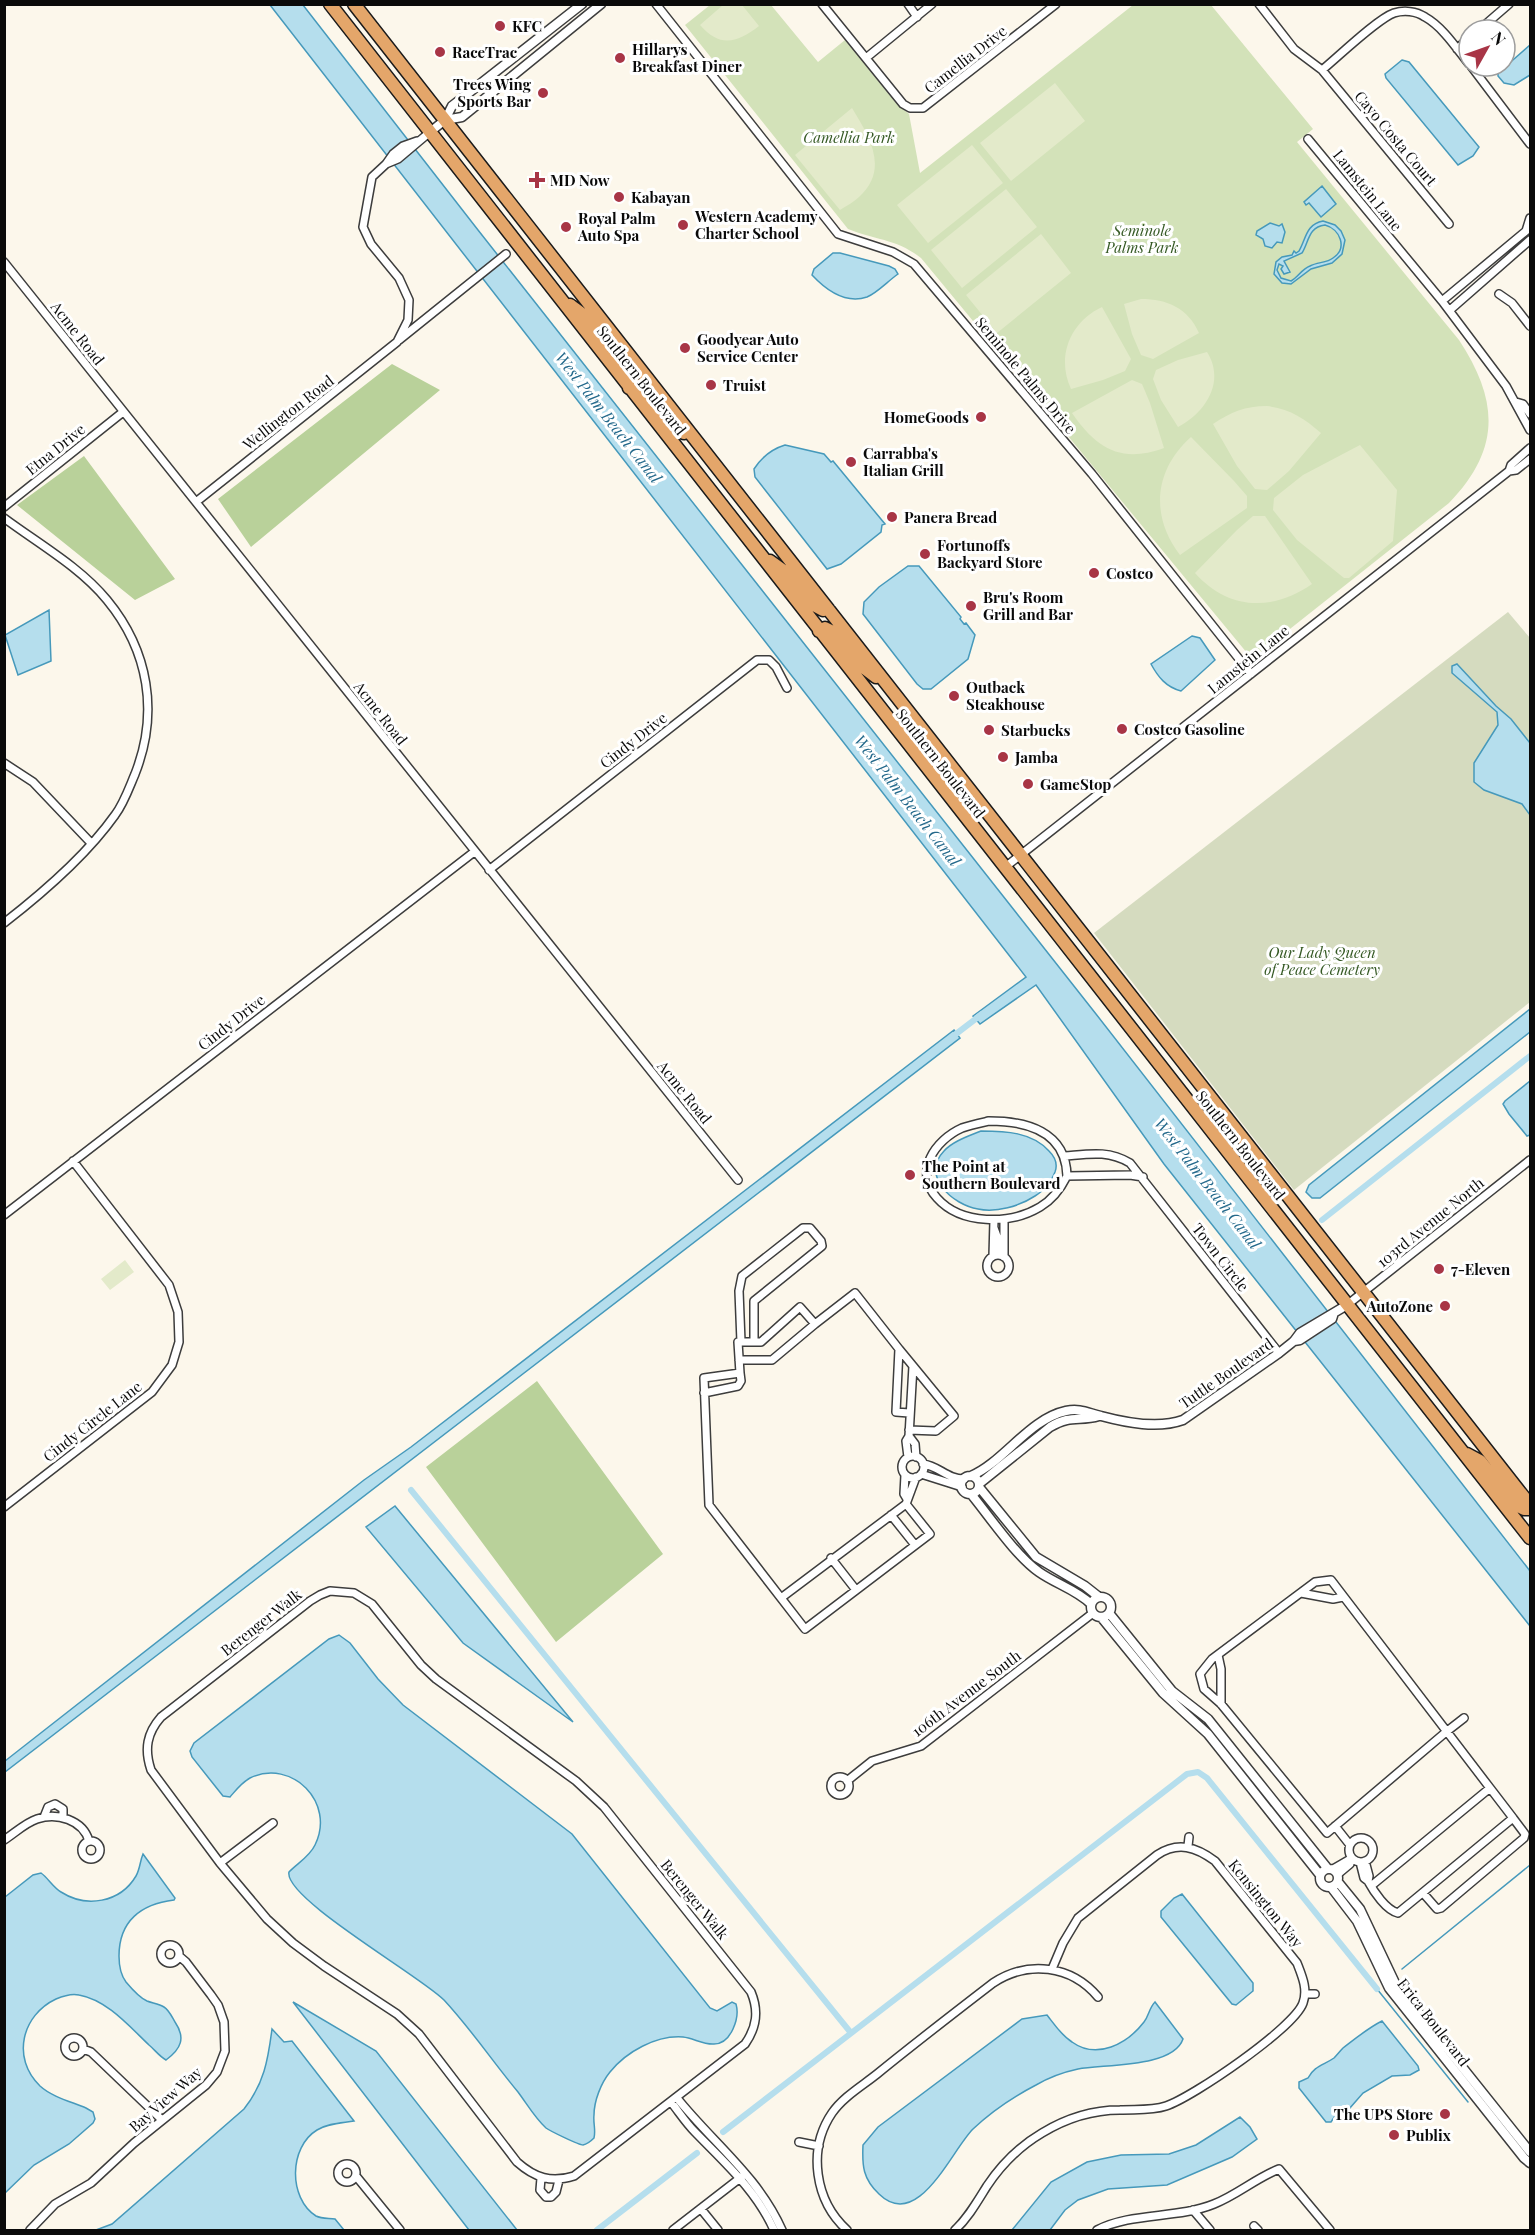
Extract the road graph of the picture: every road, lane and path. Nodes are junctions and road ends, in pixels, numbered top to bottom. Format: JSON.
{"nodes":[{"id":1,"x":330,"y":4,"type":"edge"},
{"id":2,"x":354,"y":4,"type":"edge"},
{"id":3,"x":582,"y":4,"type":"edge"},
{"id":4,"x":601,"y":4,"type":"edge"},
{"id":5,"x":656,"y":4,"type":"edge"},
{"id":6,"x":822,"y":4,"type":"edge"},
{"id":7,"x":908,"y":4,"type":"edge"},
{"id":8,"x":932,"y":4,"type":"edge"},
{"id":9,"x":1056,"y":4,"type":"edge"},
{"id":10,"x":1259,"y":4,"type":"edge"},
{"id":11,"x":1509,"y":4,"type":"edge"},
{"id":12,"x":917,"y":17,"type":"junction"},
{"id":13,"x":1493,"y":18,"type":"edge"},
{"id":14,"x":1457,"y":49,"type":"edge"},
{"id":15,"x":866,"y":58,"type":"junction"},
{"id":16,"x":1322,"y":70,"type":"junction"},
{"id":17,"x":1480,"y":78,"type":"edge"},
{"id":18,"x":445,"y":120,"type":"junction"},
{"id":19,"x":430,"y":132,"type":"junction"},
{"id":20,"x":1308,"y":139,"type":"dead end"},
{"id":21,"x":1530,"y":144,"type":"edge"},
{"id":22,"x":1530,"y":218,"type":"edge"},
{"id":23,"x":1449,"y":224,"type":"dead end"},
{"id":24,"x":1528,"y":233,"type":"edge"},
{"id":25,"x":1530,"y":240,"type":"edge"},
{"id":26,"x":1508,"y":246,"type":"junction"},
{"id":27,"x":506,"y":254,"type":"dead end"},
{"id":28,"x":1514,"y":254,"type":"junction"},
{"id":29,"x":1492,"y":260,"type":"junction"},
{"id":30,"x":4,"y":262,"type":"edge"},
{"id":31,"x":1499,"y":267,"type":"junction"},
{"id":32,"x":1499,"y":294,"type":"dead end"},
{"id":33,"x":557,"y":295,"type":"junction"},
{"id":34,"x":1442,"y":301,"type":"junction"},
{"id":35,"x":1450,"y":310,"type":"junction"},
{"id":36,"x":1530,"y":326,"type":"edge"},
{"id":37,"x":397,"y":342,"type":"junction"},
{"id":38,"x":639,"y":368,"type":"junction"},
{"id":39,"x":629,"y":388,"type":"junction"},
{"id":40,"x":1516,"y":402,"type":"junction"},
{"id":41,"x":123,"y":412,"type":"junction"},
{"id":42,"x":1530,"y":414,"type":"edge"},
{"id":43,"x":1530,"y":430,"type":"edge"},
{"id":44,"x":699,"y":444,"type":"junction"},
{"id":45,"x":1530,"y":448,"type":"edge"},
{"id":46,"x":1530,"y":459,"type":"edge"},
{"id":47,"x":1509,"y":471,"type":"junction"},
{"id":48,"x":196,"y":502,"type":"junction"},
{"id":49,"x":4,"y":507,"type":"edge"},
{"id":50,"x":4,"y":518,"type":"edge"},
{"id":51,"x":757,"y":551,"type":"junction"},
{"id":52,"x":828,"y":609,"type":"junction"},
{"id":53,"x":819,"y":631,"type":"junction"},
{"id":54,"x":1251,"y":675,"type":"junction"},
{"id":55,"x":889,"y":686,"type":"junction"},
{"id":56,"x":788,"y":688,"type":"dead end"},
{"id":57,"x":4,"y":763,"type":"edge"},
{"id":58,"x":91,"y":843,"type":"junction"},
{"id":59,"x":474,"y":852,"type":"junction"},
{"id":60,"x":1021,"y":854,"type":"junction"},
{"id":61,"x":1004,"y":868,"type":"junction"},
{"id":62,"x":489,"y":870,"type":"junction"},
{"id":63,"x":4,"y":922,"type":"edge"},
{"id":64,"x":1065,"y":1156,"type":"junction"},
{"id":65,"x":1530,"y":1160,"type":"edge"},
{"id":66,"x":73,"y":1161,"type":"junction"},
{"id":67,"x":1067,"y":1176,"type":"junction"},
{"id":68,"x":1143,"y":1177,"type":"junction"},
{"id":69,"x":738,"y":1180,"type":"dead end"},
{"id":70,"x":4,"y":1215,"type":"edge"},
{"id":71,"x":1004,"y":1219,"type":"junction"},
{"id":72,"x":993,"y":1223,"type":"junction"},
{"id":73,"x":1364,"y":1292,"type":"junction"},
{"id":74,"x":739,"y":1300,"type":"junction"},
{"id":75,"x":754,"y":1301,"type":"junction"},
{"id":76,"x":1347,"y":1305,"type":"junction"},
{"id":77,"x":815,"y":1324,"type":"junction"},
{"id":78,"x":741,"y":1342,"type":"junction"},
{"id":79,"x":754,"y":1342,"type":"junction"},
{"id":80,"x":899,"y":1349,"type":"junction"},
{"id":81,"x":1279,"y":1353,"type":"junction"},
{"id":82,"x":739,"y":1360,"type":"junction"},
{"id":83,"x":913,"y":1366,"type":"junction"},
{"id":84,"x":740,"y":1373,"type":"junction"},
{"id":85,"x":704,"y":1393,"type":"junction"},
{"id":86,"x":909,"y":1413,"type":"junction"},
{"id":87,"x":1099,"y":1416,"type":"junction"},
{"id":88,"x":909,"y":1433,"type":"junction"},
{"id":89,"x":1461,"y":1450,"type":"junction"},
{"id":90,"x":912,"y":1457,"type":"junction"},
{"id":91,"x":923,"y":1464,"type":"junction"},
{"id":92,"x":905,"y":1475,"type":"junction"},
{"id":93,"x":919,"y":1476,"type":"junction"},
{"id":94,"x":966,"y":1481,"type":"junction"},
{"id":95,"x":976,"y":1488,"type":"junction"},
{"id":96,"x":906,"y":1502,"type":"junction"},
{"id":97,"x":4,"y":1507,"type":"edge"},
{"id":98,"x":1530,"y":1507,"type":"edge"},
{"id":99,"x":891,"y":1515,"type":"junction"},
{"id":100,"x":1530,"y":1538,"type":"edge"},
{"id":101,"x":915,"y":1545,"type":"junction"},
{"id":102,"x":831,"y":1558,"type":"junction"},
{"id":103,"x":856,"y":1590,"type":"junction"},
{"id":104,"x":1300,"y":1593,"type":"junction"},
{"id":105,"x":1099,"y":1597,"type":"junction"},
{"id":106,"x":1343,"y":1597,"type":"junction"},
{"id":107,"x":781,"y":1598,"type":"junction"},
{"id":108,"x":1098,"y":1612,"type":"junction"},
{"id":109,"x":1218,"y":1655,"type":"junction"},
{"id":110,"x":1221,"y":1704,"type":"junction"},
{"id":111,"x":1464,"y":1718,"type":"dead end"},
{"id":112,"x":1446,"y":1732,"type":"junction"},
{"id":113,"x":847,"y":1781,"type":"dead end"},
{"id":114,"x":1490,"y":1788,"type":"junction"},
{"id":115,"x":44,"y":1817,"type":"junction"},
{"id":116,"x":63,"y":1818,"type":"junction"},
{"id":117,"x":1513,"y":1818,"type":"junction"},
{"id":118,"x":273,"y":1823,"type":"dead end"},
{"id":119,"x":1335,"y":1826,"type":"junction"},
{"id":120,"x":1189,"y":1837,"type":"dead end"},
{"id":121,"x":4,"y":1840,"type":"edge"},
{"id":122,"x":89,"y":1841,"type":"dead end"},
{"id":123,"x":1350,"y":1845,"type":"junction"},
{"id":124,"x":1188,"y":1846,"type":"junction"},
{"id":125,"x":1351,"y":1859,"type":"junction"},
{"id":126,"x":1363,"y":1862,"type":"junction"},
{"id":127,"x":220,"y":1863,"type":"junction"},
{"id":128,"x":1320,"y":1875,"type":"junction"},
{"id":129,"x":1333,"y":1876,"type":"junction"},
{"id":130,"x":1369,"y":1884,"type":"junction"},
{"id":131,"x":1423,"y":1893,"type":"junction"},
{"id":132,"x":178,"y":1956,"type":"dead end"},
{"id":133,"x":1052,"y":1969,"type":"junction"},
{"id":134,"x":1305,"y":1994,"type":"junction"},
{"id":135,"x":1314,"y":1994,"type":"dead end"},
{"id":136,"x":1098,"y":1997,"type":"dead end"},
{"id":137,"x":83,"y":2049,"type":"dead end"},
{"id":138,"x":674,"y":2100,"type":"junction"},
{"id":139,"x":162,"y":2120,"type":"junction"},
{"id":140,"x":799,"y":2142,"type":"dead end"},
{"id":141,"x":819,"y":2146,"type":"junction"},
{"id":142,"x":1530,"y":2152,"type":"edge"},
{"id":143,"x":1530,"y":2163,"type":"edge"},
{"id":144,"x":743,"y":2175,"type":"junction"},
{"id":145,"x":356,"y":2176,"type":"dead end"},
{"id":146,"x":542,"y":2178,"type":"junction"},
{"id":147,"x":559,"y":2180,"type":"junction"},
{"id":148,"x":701,"y":2208,"type":"junction"},
{"id":149,"x":1194,"y":2210,"type":"junction"},
{"id":150,"x":30,"y":2230,"type":"edge"},
{"id":151,"x":400,"y":2230,"type":"edge"},
{"id":152,"x":673,"y":2230,"type":"edge"},
{"id":153,"x":718,"y":2230,"type":"edge"},
{"id":154,"x":774,"y":2230,"type":"edge"},
{"id":155,"x":782,"y":2230,"type":"edge"},
{"id":156,"x":847,"y":2230,"type":"edge"},
{"id":157,"x":955,"y":2230,"type":"edge"},
{"id":158,"x":1097,"y":2230,"type":"edge"},
{"id":159,"x":1210,"y":2230,"type":"edge"},
{"id":160,"x":1330,"y":2230,"type":"edge"}],
"edges":[{"from":1,"to":19,"type":"highway","name":"Southern Boulevard"},
{"from":2,"to":18,"type":"highway","name":"Southern Boulevard"},
{"from":3,"to":18,"type":"street"},
{"from":4,"to":18,"type":"street"},
{"from":5,"to":54,"type":"street","name":"Seminole Palms Drive"},
{"from":6,"to":15,"type":"street","name":"Camellia Drive"},
{"from":7,"to":12,"type":"street"},
{"from":8,"to":12,"type":"street"},
{"from":9,"to":15,"type":"street","name":"Camellia Drive"},
{"from":10,"to":16,"type":"street","name":"Cayo Costa Court"},
{"from":11,"to":13,"type":"street"},
{"from":12,"to":15,"type":"street"},
{"from":14,"to":16,"type":"street"},
{"from":16,"to":23,"type":"street","name":"Cayo Costa Court"},
{"from":17,"to":21,"type":"street"},
{"from":18,"to":19,"type":"street"},
{"from":18,"to":38,"type":"highway","name":"Southern Boulevard"},
{"from":19,"to":33,"type":"highway","name":"Southern Boulevard"},
{"from":19,"to":37,"type":"street","name":"Wellington Road"},
{"from":20,"to":34,"type":"street","name":"Lamstein Lane"},
{"from":22,"to":24,"type":"street"},
{"from":24,"to":26,"type":"street"},
{"from":25,"to":28,"type":"street"},
{"from":26,"to":28,"type":"street"},
{"from":26,"to":29,"type":"street"},
{"from":27,"to":37,"type":"street","name":"Wellington Road"},
{"from":28,"to":31,"type":"street"},
{"from":29,"to":31,"type":"street"},
{"from":29,"to":34,"type":"street"},
{"from":30,"to":41,"type":"street","name":"Acme Road"},
{"from":31,"to":35,"type":"street"},
{"from":32,"to":36,"type":"street"},
{"from":33,"to":38,"type":"highway"},
{"from":33,"to":39,"type":"highway","name":"Southern Boulevard"},
{"from":34,"to":35,"type":"street","name":"Lamstein Lane"},
{"from":35,"to":40,"type":"street","name":"Lamstein Lane"},
{"from":37,"to":48,"type":"street","name":"Wellington Road"},
{"from":38,"to":44,"type":"highway","name":"Southern Boulevard"},
{"from":39,"to":44,"type":"highway"},
{"from":39,"to":51,"type":"highway","name":"Southern Boulevard"},
{"from":40,"to":42,"type":"street","name":"Lamstein Lane"},
{"from":40,"to":43,"type":"street","name":"Lamstein Lane"},
{"from":41,"to":48,"type":"street","name":"Acme Road"},
{"from":41,"to":49,"type":"street","name":"Etna Drive"},
{"from":44,"to":52,"type":"highway","name":"Southern Boulevard"},
{"from":45,"to":47,"type":"street","name":"Lamstein Lane"},
{"from":46,"to":47,"type":"street","name":"Lamstein Lane"},
{"from":47,"to":54,"type":"street","name":"Lamstein Lane"},
{"from":48,"to":59,"type":"street","name":"Acme Road"},
{"from":50,"to":58,"type":"street"},
{"from":51,"to":52,"type":"highway"},
{"from":51,"to":53,"type":"highway","name":"Southern Boulevard"},
{"from":52,"to":55,"type":"highway","name":"Southern Boulevard"},
{"from":53,"to":55,"type":"highway"},
{"from":53,"to":61,"type":"highway","name":"Southern Boulevard"},
{"from":54,"to":60,"type":"street","name":"Lamstein Lane"},
{"from":55,"to":60,"type":"highway","name":"Southern Boulevard"},
{"from":56,"to":62,"type":"street","name":"Cindy Drive"},
{"from":57,"to":58,"type":"street"},
{"from":58,"to":63,"type":"street"},
{"from":59,"to":62,"type":"street","name":"Acme Road"},
{"from":59,"to":66,"type":"street","name":"Cindy Drive"},
{"from":60,"to":61,"type":"street","name":"Lamstein Lane"},
{"from":60,"to":73,"type":"highway","name":"Southern Boulevard"},
{"from":61,"to":76,"type":"highway","name":"Southern Boulevard"},
{"from":62,"to":69,"type":"street","name":"Acme Road"},
{"from":64,"to":67,"type":"street"},
{"from":64,"to":68,"type":"street","name":"Town Circle"},
{"from":64,"to":72,"type":"street"},
{"from":65,"to":73,"type":"street","name":"103rd Avenue North"},
{"from":66,"to":70,"type":"street","name":"Cindy Drive"},
{"from":66,"to":97,"type":"street","name":"Cindy Circle Lane"},
{"from":67,"to":68,"type":"street"},
{"from":67,"to":71,"type":"street"},
{"from":68,"to":81,"type":"street","name":"Town Circle"},
{"from":71,"to":72,"type":"street"},
{"from":71,"to":72,"type":"street"},
{"from":73,"to":76,"type":"street","name":"103rd Avenue North"},
{"from":73,"to":98,"type":"highway","name":"Southern Boulevard"},
{"from":74,"to":75,"type":"street"},
{"from":74,"to":75,"type":"street"},
{"from":74,"to":78,"type":"street"},
{"from":75,"to":79,"type":"street"},
{"from":76,"to":81,"type":"street","name":"Tuttle Boulevard"},
{"from":76,"to":89,"type":"highway","name":"Southern Boulevard"},
{"from":77,"to":79,"type":"street"},
{"from":77,"to":80,"type":"street"},
{"from":77,"to":82,"type":"street"},
{"from":78,"to":79,"type":"street"},
{"from":78,"to":82,"type":"street"},
{"from":80,"to":83,"type":"street"},
{"from":80,"to":86,"type":"street"},
{"from":81,"to":87,"type":"street","name":"Tuttle Boulevard"},
{"from":82,"to":84,"type":"street"},
{"from":83,"to":86,"type":"street"},
{"from":83,"to":88,"type":"street"},
{"from":84,"to":85,"type":"street"},
{"from":84,"to":85,"type":"street"},
{"from":85,"to":107,"type":"street"},
{"from":86,"to":88,"type":"street"},
{"from":87,"to":94,"type":"street","name":"Tuttle Boulevard"},
{"from":87,"to":95,"type":"street","name":"Tuttle Boulevard"},
{"from":88,"to":90,"type":"street"},
{"from":89,"to":98,"type":"highway"},
{"from":89,"to":100,"type":"highway","name":"Southern Boulevard"},
{"from":90,"to":91,"type":"street"},
{"from":90,"to":92,"type":"street"},
{"from":91,"to":93,"type":"street"},
{"from":91,"to":94,"type":"street"},
{"from":92,"to":93,"type":"street"},
{"from":92,"to":96,"type":"street"},
{"from":93,"to":94,"type":"street"},
{"from":93,"to":96,"type":"street"},
{"from":94,"to":95,"type":"street"},
{"from":94,"to":95,"type":"street"},
{"from":95,"to":105,"type":"street"},
{"from":95,"to":108,"type":"street","name":"Erica Boulevard"},
{"from":96,"to":99,"type":"street"},
{"from":96,"to":101,"type":"street"},
{"from":99,"to":101,"type":"street"},
{"from":99,"to":102,"type":"street"},
{"from":101,"to":103,"type":"street"},
{"from":102,"to":103,"type":"street"},
{"from":102,"to":107,"type":"street"},
{"from":103,"to":107,"type":"street"},
{"from":104,"to":106,"type":"street"},
{"from":104,"to":106,"type":"street"},
{"from":104,"to":109,"type":"street"},
{"from":105,"to":108,"type":"street"},
{"from":105,"to":108,"type":"street"},
{"from":106,"to":112,"type":"street"},
{"from":108,"to":113,"type":"street","name":"106th Avenue South"},
{"from":108,"to":128,"type":"street","name":"Erica Boulevard"},
{"from":108,"to":129,"type":"street","name":"Erica Boulevard"},
{"from":109,"to":110,"type":"street"},
{"from":109,"to":110,"type":"street"},
{"from":110,"to":119,"type":"street"},
{"from":111,"to":112,"type":"street"},
{"from":112,"to":114,"type":"street"},
{"from":112,"to":119,"type":"street"},
{"from":114,"to":117,"type":"street"},
{"from":114,"to":130,"type":"street"},
{"from":115,"to":116,"type":"street"},
{"from":115,"to":116,"type":"street"},
{"from":115,"to":121,"type":"street"},
{"from":116,"to":122,"type":"street"},
{"from":117,"to":131,"type":"street"},
{"from":117,"to":131,"type":"street"},
{"from":118,"to":127,"type":"street"},
{"from":119,"to":123,"type":"street"},
{"from":120,"to":124,"type":"street"},
{"from":123,"to":125,"type":"street"},
{"from":123,"to":126,"type":"street"},
{"from":124,"to":133,"type":"street"},
{"from":124,"to":134,"type":"street","name":"Kensington Way"},
{"from":125,"to":126,"type":"street"},
{"from":125,"to":129,"type":"street"},
{"from":126,"to":130,"type":"street"},
{"from":127,"to":138,"type":"street","name":"Berenger Walk"},
{"from":127,"to":146,"type":"street","name":"Berenger Walk"},
{"from":128,"to":129,"type":"street"},
{"from":128,"to":129,"type":"street","name":"Erica Boulevard"},
{"from":129,"to":142,"type":"street","name":"Erica Boulevard"},
{"from":129,"to":143,"type":"street","name":"Erica Boulevard"},
{"from":130,"to":131,"type":"street"},
{"from":132,"to":139,"type":"street","name":"Bay View Way"},
{"from":133,"to":136,"type":"street"},
{"from":133,"to":141,"type":"street"},
{"from":134,"to":135,"type":"street"},
{"from":134,"to":157,"type":"street"},
{"from":137,"to":139,"type":"street"},
{"from":138,"to":144,"type":"street"},
{"from":138,"to":147,"type":"street","name":"Berenger Walk"},
{"from":139,"to":150,"type":"street","name":"Bay View Way"},
{"from":140,"to":141,"type":"street"},
{"from":141,"to":156,"type":"street"},
{"from":144,"to":148,"type":"street"},
{"from":144,"to":154,"type":"street"},
{"from":144,"to":155,"type":"street"},
{"from":145,"to":151,"type":"street"},
{"from":146,"to":147,"type":"street","name":"Berenger Walk"},
{"from":146,"to":147,"type":"street"},
{"from":148,"to":152,"type":"street"},
{"from":148,"to":153,"type":"street"},
{"from":149,"to":158,"type":"street"},
{"from":149,"to":159,"type":"street"},
{"from":149,"to":160,"type":"street"}]}
